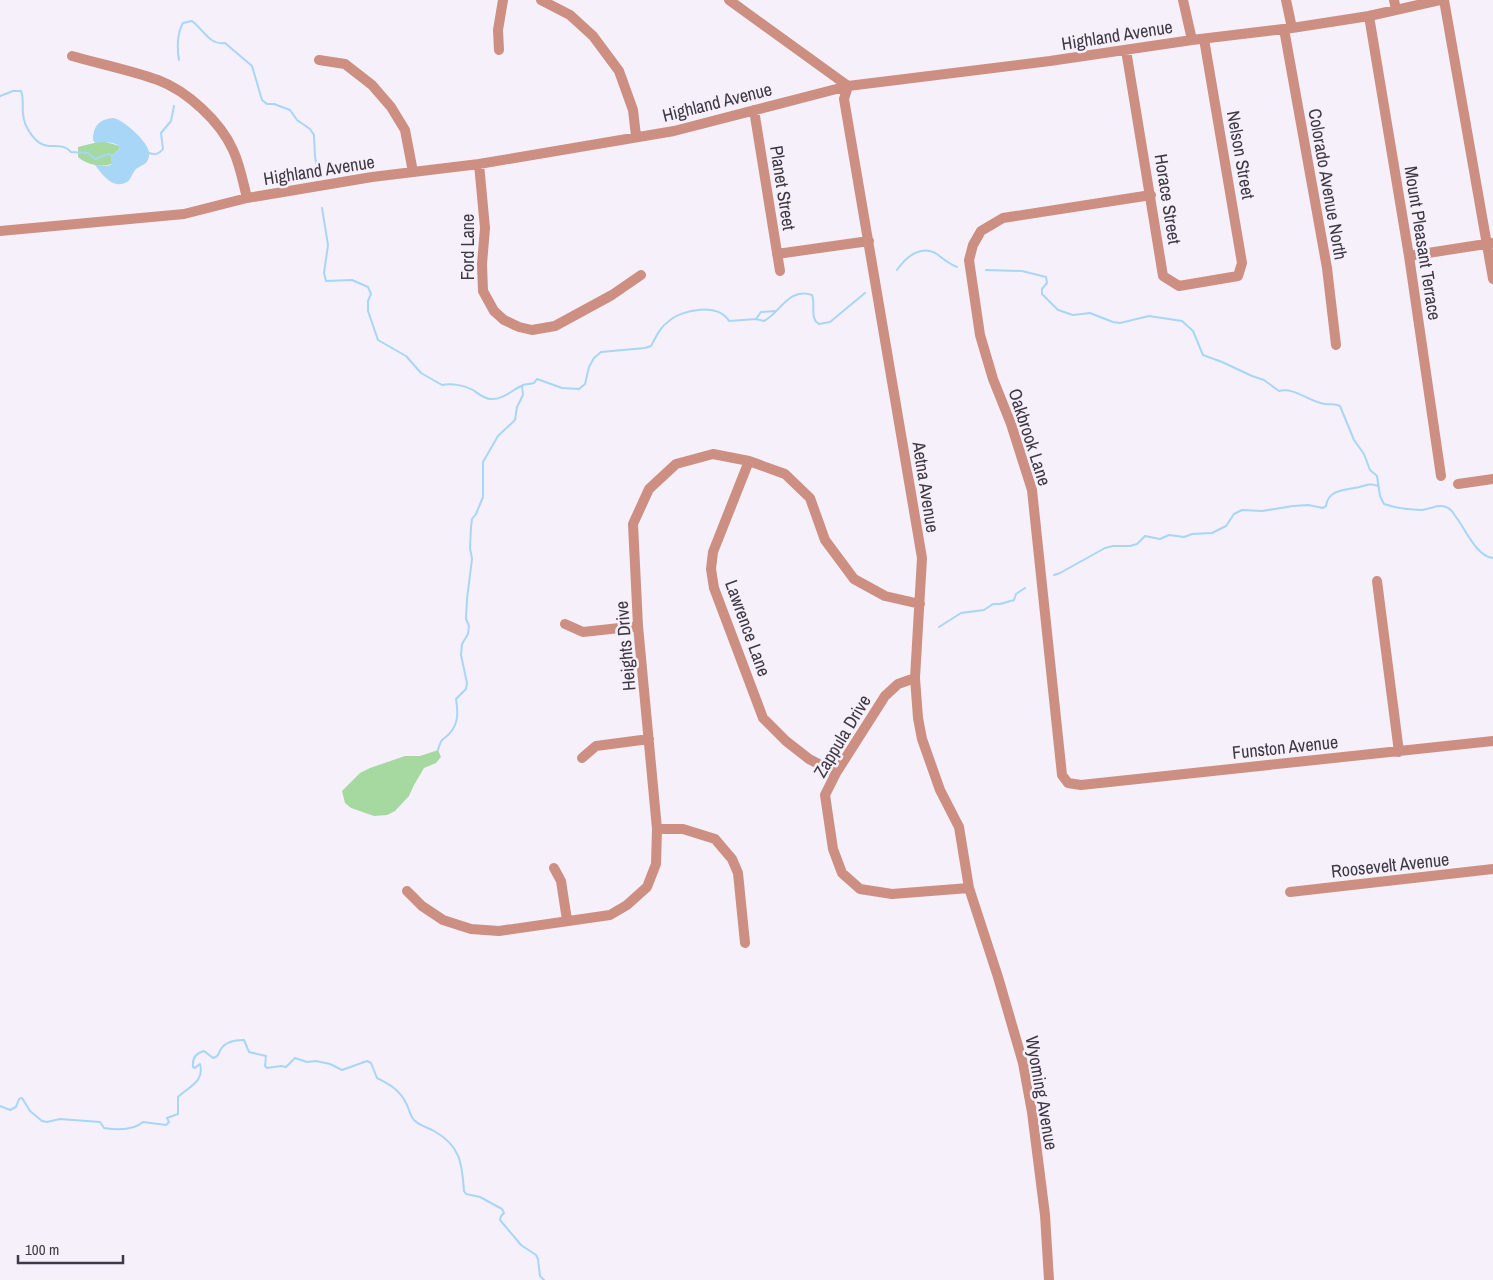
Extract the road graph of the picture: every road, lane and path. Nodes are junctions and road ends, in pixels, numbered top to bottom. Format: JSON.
{"nodes":[{"id":1,"x":503,"y":0,"type":"edge"},
{"id":2,"x":541,"y":0,"type":"edge"},
{"id":3,"x":729,"y":0,"type":"edge"},
{"id":4,"x":1183,"y":0,"type":"edge"},
{"id":5,"x":1286,"y":0,"type":"edge"},
{"id":6,"x":1440,"y":0,"type":"edge"},
{"id":7,"x":1444,"y":0,"type":"edge"},
{"id":8,"x":1395,"y":5,"type":"edge"},
{"id":9,"x":1369,"y":16,"type":"junction"},
{"id":10,"x":1288,"y":29,"type":"junction"},
{"id":11,"x":1204,"y":39,"type":"junction"},
{"id":12,"x":1192,"y":40,"type":"junction"},
{"id":13,"x":499,"y":50,"type":"dead end"},
{"id":14,"x":1126,"y":50,"type":"junction"},
{"id":15,"x":72,"y":56,"type":"dead end"},
{"id":16,"x":319,"y":60,"type":"dead end"},
{"id":17,"x":848,"y":86,"type":"junction"},
{"id":18,"x":754,"y":110,"type":"junction"},
{"id":19,"x":636,"y":136,"type":"junction"},
{"id":20,"x":479,"y":164,"type":"junction"},
{"id":21,"x":413,"y":172,"type":"junction"},
{"id":22,"x":1151,"y":195,"type":"junction"},
{"id":23,"x":247,"y":198,"type":"junction"},
{"id":24,"x":0,"y":231,"type":"edge"},
{"id":25,"x":869,"y":241,"type":"junction"},
{"id":26,"x":1490,"y":243,"type":"edge"},
{"id":27,"x":777,"y":254,"type":"junction"},
{"id":28,"x":1409,"y":256,"type":"junction"},
{"id":29,"x":780,"y":271,"type":"dead end"},
{"id":30,"x":641,"y":275,"type":"dead end"},
{"id":31,"x":1238,"y":276,"type":"joint"},
{"id":32,"x":1493,"y":280,"type":"edge"},
{"id":33,"x":1336,"y":345,"type":"dead end"},
{"id":34,"x":749,"y":461,"type":"junction"},
{"id":35,"x":1441,"y":476,"type":"dead end"},
{"id":36,"x":1493,"y":479,"type":"edge"},
{"id":37,"x":1458,"y":484,"type":"dead end"},
{"id":38,"x":1377,"y":581,"type":"dead end"},
{"id":39,"x":920,"y":604,"type":"junction"},
{"id":40,"x":565,"y":624,"type":"dead end"},
{"id":41,"x":638,"y":626,"type":"junction"},
{"id":42,"x":915,"y":678,"type":"junction"},
{"id":43,"x":650,"y":740,"type":"junction"},
{"id":44,"x":1493,"y":742,"type":"edge"},
{"id":45,"x":1399,"y":752,"type":"junction"},
{"id":46,"x":582,"y":758,"type":"dead end"},
{"id":47,"x":836,"y":773,"type":"junction"},
{"id":48,"x":1081,"y":785,"type":"joint"},
{"id":49,"x":657,"y":828,"type":"junction"},
{"id":50,"x":554,"y":868,"type":"dead end"},
{"id":51,"x":1493,"y":869,"type":"edge"},
{"id":52,"x":969,"y":888,"type":"junction"},
{"id":53,"x":407,"y":891,"type":"dead end"},
{"id":54,"x":1290,"y":892,"type":"dead end"},
{"id":55,"x":567,"y":920,"type":"junction"},
{"id":56,"x":745,"y":943,"type":"dead end"},
{"id":57,"x":1049,"y":1280,"type":"edge"}],
"edges":[{"from":1,"to":13,"type":"street"},
{"from":2,"to":19,"type":"street"},
{"from":3,"to":17,"type":"street"},
{"from":4,"to":12,"type":"street"},
{"from":5,"to":10,"type":"street","name":"Colorado Avenue North"},
{"from":6,"to":8,"type":"street","name":"Highland Avenue"},
{"from":7,"to":26,"type":"street"},
{"from":8,"to":9,"type":"street","name":"Highland Avenue"},
{"from":9,"to":10,"type":"street","name":"Highland Avenue"},
{"from":9,"to":28,"type":"street","name":"Mount Pleasant Terrace"},
{"from":10,"to":11,"type":"street","name":"Highland Avenue"},
{"from":10,"to":33,"type":"street","name":"Colorado Avenue North"},
{"from":11,"to":12,"type":"street","name":"Highland Avenue"},
{"from":11,"to":31,"type":"street","name":"Nelson Street"},
{"from":12,"to":14,"type":"street","name":"Highland Avenue"},
{"from":14,"to":17,"type":"street","name":"Highland Avenue"},
{"from":14,"to":22,"type":"street","name":"Horace Street"},
{"from":15,"to":23,"type":"street"},
{"from":16,"to":21,"type":"street"},
{"from":17,"to":18,"type":"street","name":"Highland Avenue"},
{"from":17,"to":25,"type":"street","name":"Aetna Avenue"},
{"from":18,"to":19,"type":"street","name":"Highland Avenue"},
{"from":18,"to":27,"type":"street","name":"Planet Street"},
{"from":19,"to":20,"type":"street","name":"Highland Avenue"},
{"from":20,"to":21,"type":"street","name":"Highland Avenue"},
{"from":20,"to":30,"type":"street","name":"Ford Lane"},
{"from":21,"to":23,"type":"street","name":"Highland Avenue"},
{"from":22,"to":31,"type":"street","name":"Horace Street"},
{"from":22,"to":48,"type":"street","name":"Oakbrook Lane"},
{"from":23,"to":24,"type":"street","name":"Highland Avenue"},
{"from":25,"to":27,"type":"street"},
{"from":25,"to":39,"type":"street","name":"Aetna Avenue"},
{"from":26,"to":28,"type":"street"},
{"from":26,"to":32,"type":"street"},
{"from":27,"to":29,"type":"street","name":"Planet Street"},
{"from":28,"to":35,"type":"street","name":"Mount Pleasant Terrace"},
{"from":34,"to":39,"type":"street","name":"Heights Drive"},
{"from":34,"to":41,"type":"street","name":"Heights Drive"},
{"from":34,"to":47,"type":"street","name":"Lawrence Lane"},
{"from":36,"to":37,"type":"street"},
{"from":38,"to":45,"type":"street"},
{"from":39,"to":42,"type":"street","name":"Aetna Avenue"},
{"from":40,"to":41,"type":"street"},
{"from":41,"to":43,"type":"street","name":"Heights Drive"},
{"from":42,"to":47,"type":"street","name":"Zappula Drive"},
{"from":42,"to":52,"type":"street","name":"Aetna Avenue"},
{"from":43,"to":46,"type":"street"},
{"from":43,"to":49,"type":"street","name":"Heights Drive"},
{"from":44,"to":45,"type":"street","name":"Funston Avenue"},
{"from":45,"to":48,"type":"street","name":"Funston Avenue"},
{"from":47,"to":52,"type":"street","name":"Zappula Drive"},
{"from":49,"to":55,"type":"street","name":"Heights Drive"},
{"from":49,"to":56,"type":"street"},
{"from":50,"to":55,"type":"street"},
{"from":51,"to":54,"type":"street","name":"Roosevelt Avenue"},
{"from":52,"to":57,"type":"street","name":"Wyoming Avenue"},
{"from":53,"to":55,"type":"street","name":"Heights Drive"}]}
